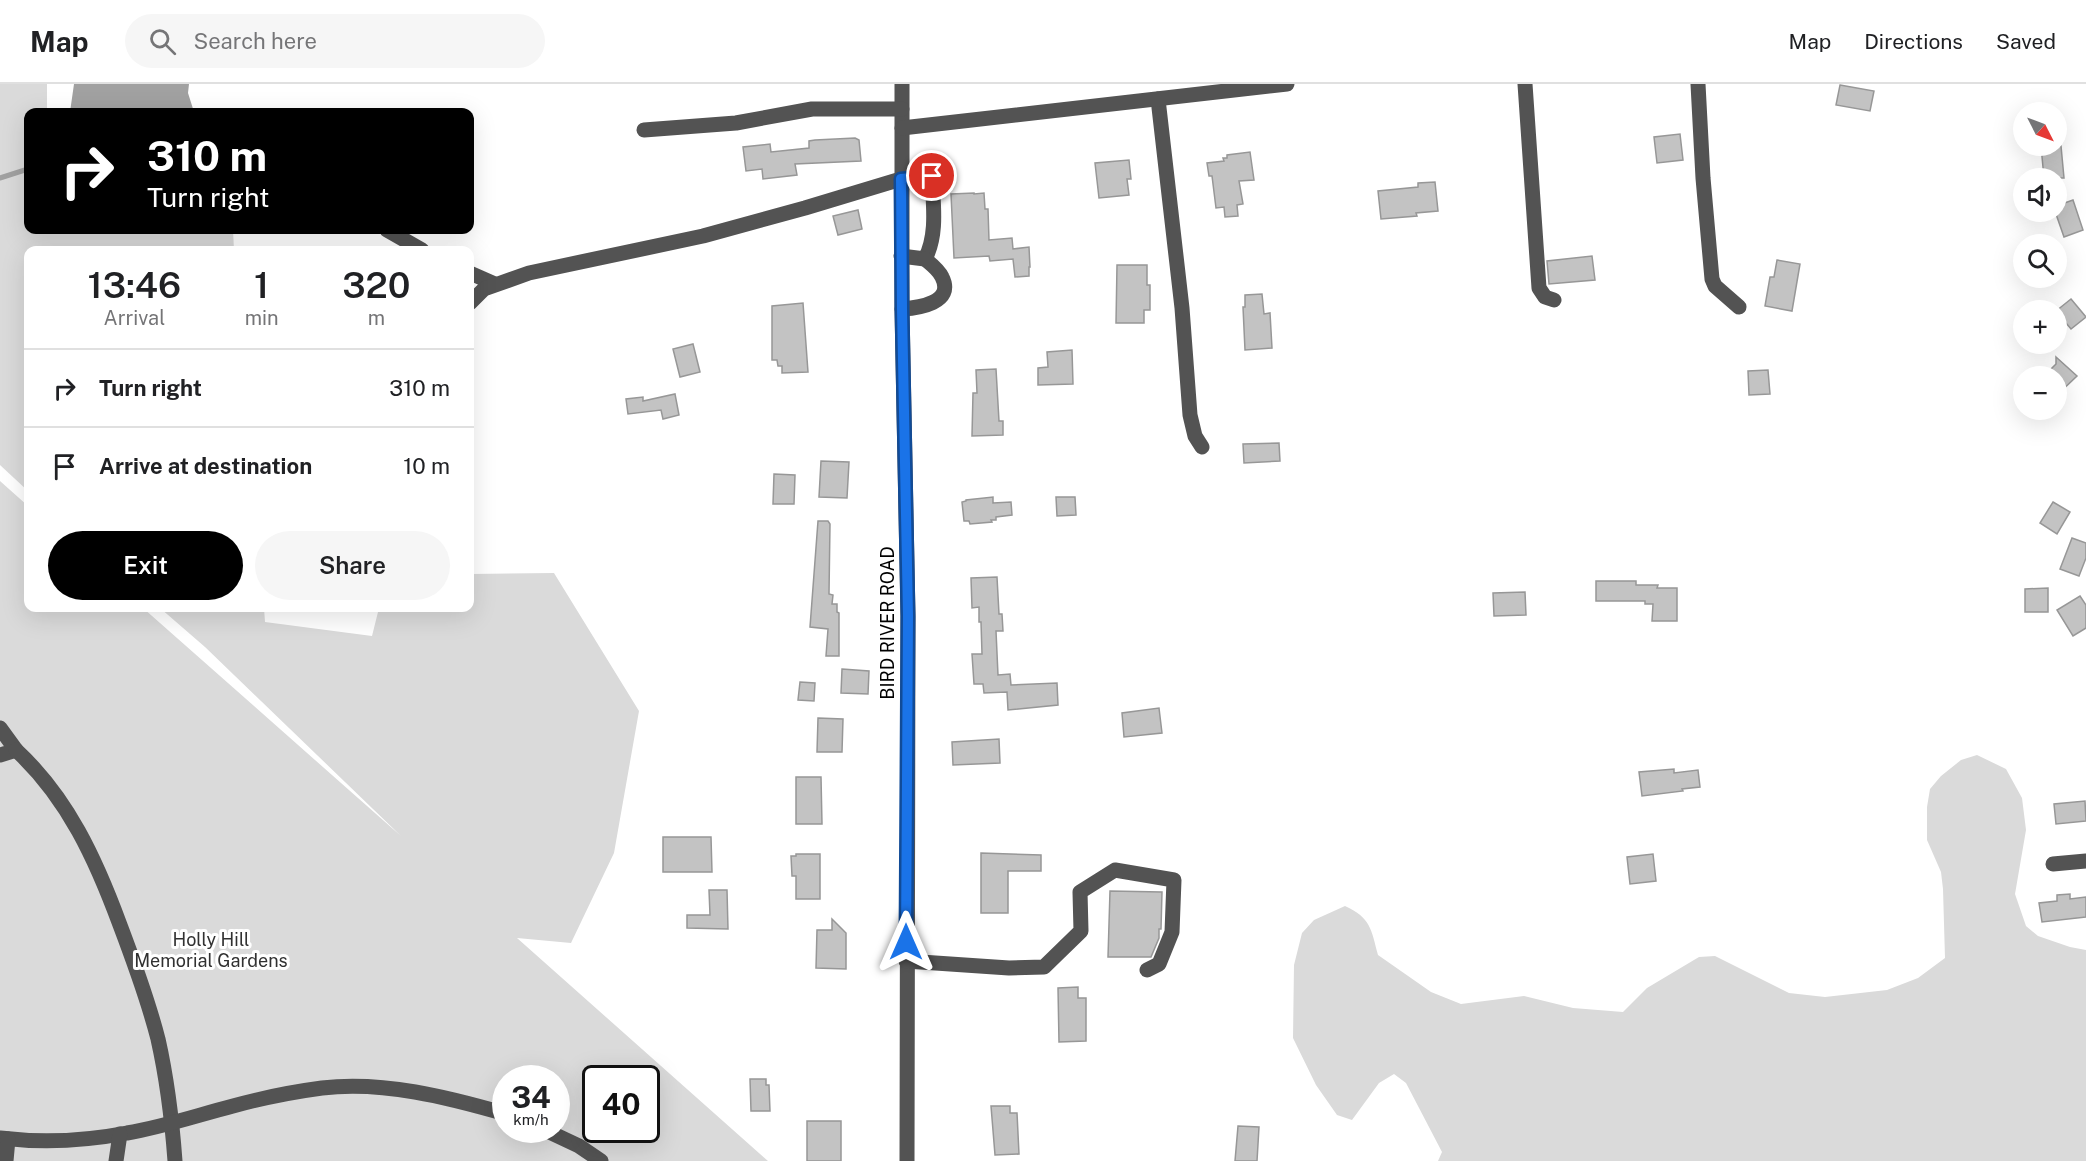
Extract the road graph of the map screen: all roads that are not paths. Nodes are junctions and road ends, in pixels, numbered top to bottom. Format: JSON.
{"nodes":[{"id":1,"x":902,"y":84,"type":"edge"},
{"id":2,"x":1287,"y":84,"type":"edge"},
{"id":3,"x":1525,"y":84,"type":"edge"},
{"id":4,"x":1698,"y":84,"type":"edge"},
{"id":5,"x":1158,"y":99,"type":"junction"},
{"id":6,"x":902,"y":109,"type":"junction"},
{"id":7,"x":902,"y":128,"type":"junction"},
{"id":8,"x":644,"y":130,"type":"dead end"},
{"id":9,"x":901,"y":179,"type":"junction"},
{"id":10,"x":394,"y":234,"type":"edge"},
{"id":11,"x":415,"y":246,"type":"edge"},
{"id":12,"x":901,"y":256,"type":"junction"},
{"id":13,"x":925,"y":259,"type":"junction"},
{"id":14,"x":474,"y":275,"type":"edge"},
{"id":15,"x":495,"y":284,"type":"junction"},
{"id":16,"x":474,"y":299,"type":"edge"},
{"id":17,"x":1554,"y":300,"type":"dead end"},
{"id":18,"x":1739,"y":307,"type":"dead end"},
{"id":19,"x":902,"y":309,"type":"junction"},
{"id":20,"x":1202,"y":447,"type":"dead end"},
{"id":21,"x":0,"y":728,"type":"edge"},
{"id":22,"x":16,"y":750,"type":"junction"},
{"id":23,"x":0,"y":755,"type":"edge"},
{"id":24,"x":2086,"y":861,"type":"edge"},
{"id":25,"x":2053,"y":864,"type":"dead end"},
{"id":26,"x":906,"y":961,"type":"junction"},
{"id":27,"x":1147,"y":970,"type":"dead end"},
{"id":28,"x":492,"y":1110,"type":"edge"},
{"id":29,"x":172,"y":1122,"type":"junction"},
{"id":30,"x":120,"y":1134,"type":"junction"},
{"id":31,"x":4,"y":1138,"type":"edge"},
{"id":32,"x":570,"y":1142,"type":"edge"},
{"id":33,"x":6,"y":1161,"type":"edge"},
{"id":34,"x":116,"y":1161,"type":"edge"},
{"id":35,"x":175,"y":1161,"type":"edge"},
{"id":36,"x":601,"y":1161,"type":"edge"},
{"id":37,"x":907,"y":1161,"type":"edge"}],
"edges":[{"from":1,"to":6,"type":"street","name":"BIRD RIVER ROAD"},
{"from":2,"to":5,"type":"street"},
{"from":3,"to":17,"type":"street"},
{"from":4,"to":18,"type":"street"},
{"from":5,"to":7,"type":"street"},
{"from":5,"to":20,"type":"street"},
{"from":6,"to":7,"type":"street","name":"BIRD RIVER ROAD"},
{"from":6,"to":8,"type":"street"},
{"from":7,"to":9,"type":"street","name":"BIRD RIVER ROAD"},
{"from":9,"to":12,"type":"street","name":"BIRD RIVER ROAD"},
{"from":9,"to":13,"type":"street"},
{"from":9,"to":15,"type":"street"},
{"from":10,"to":11,"type":"street"},
{"from":12,"to":13,"type":"street"},
{"from":12,"to":19,"type":"street","name":"BIRD RIVER ROAD"},
{"from":13,"to":19,"type":"street"},
{"from":14,"to":15,"type":"street"},
{"from":15,"to":16,"type":"street"},
{"from":19,"to":26,"type":"street","name":"BIRD RIVER ROAD"},
{"from":21,"to":22,"type":"street"},
{"from":22,"to":23,"type":"street"},
{"from":22,"to":29,"type":"street"},
{"from":24,"to":25,"type":"street"},
{"from":26,"to":27,"type":"street"},
{"from":26,"to":37,"type":"street","name":"BIRD RIVER ROAD"},
{"from":28,"to":29,"type":"street"},
{"from":29,"to":30,"type":"street"},
{"from":29,"to":35,"type":"street"},
{"from":30,"to":31,"type":"street"},
{"from":30,"to":34,"type":"street"},
{"from":31,"to":33,"type":"street"},
{"from":32,"to":36,"type":"street"}]}
